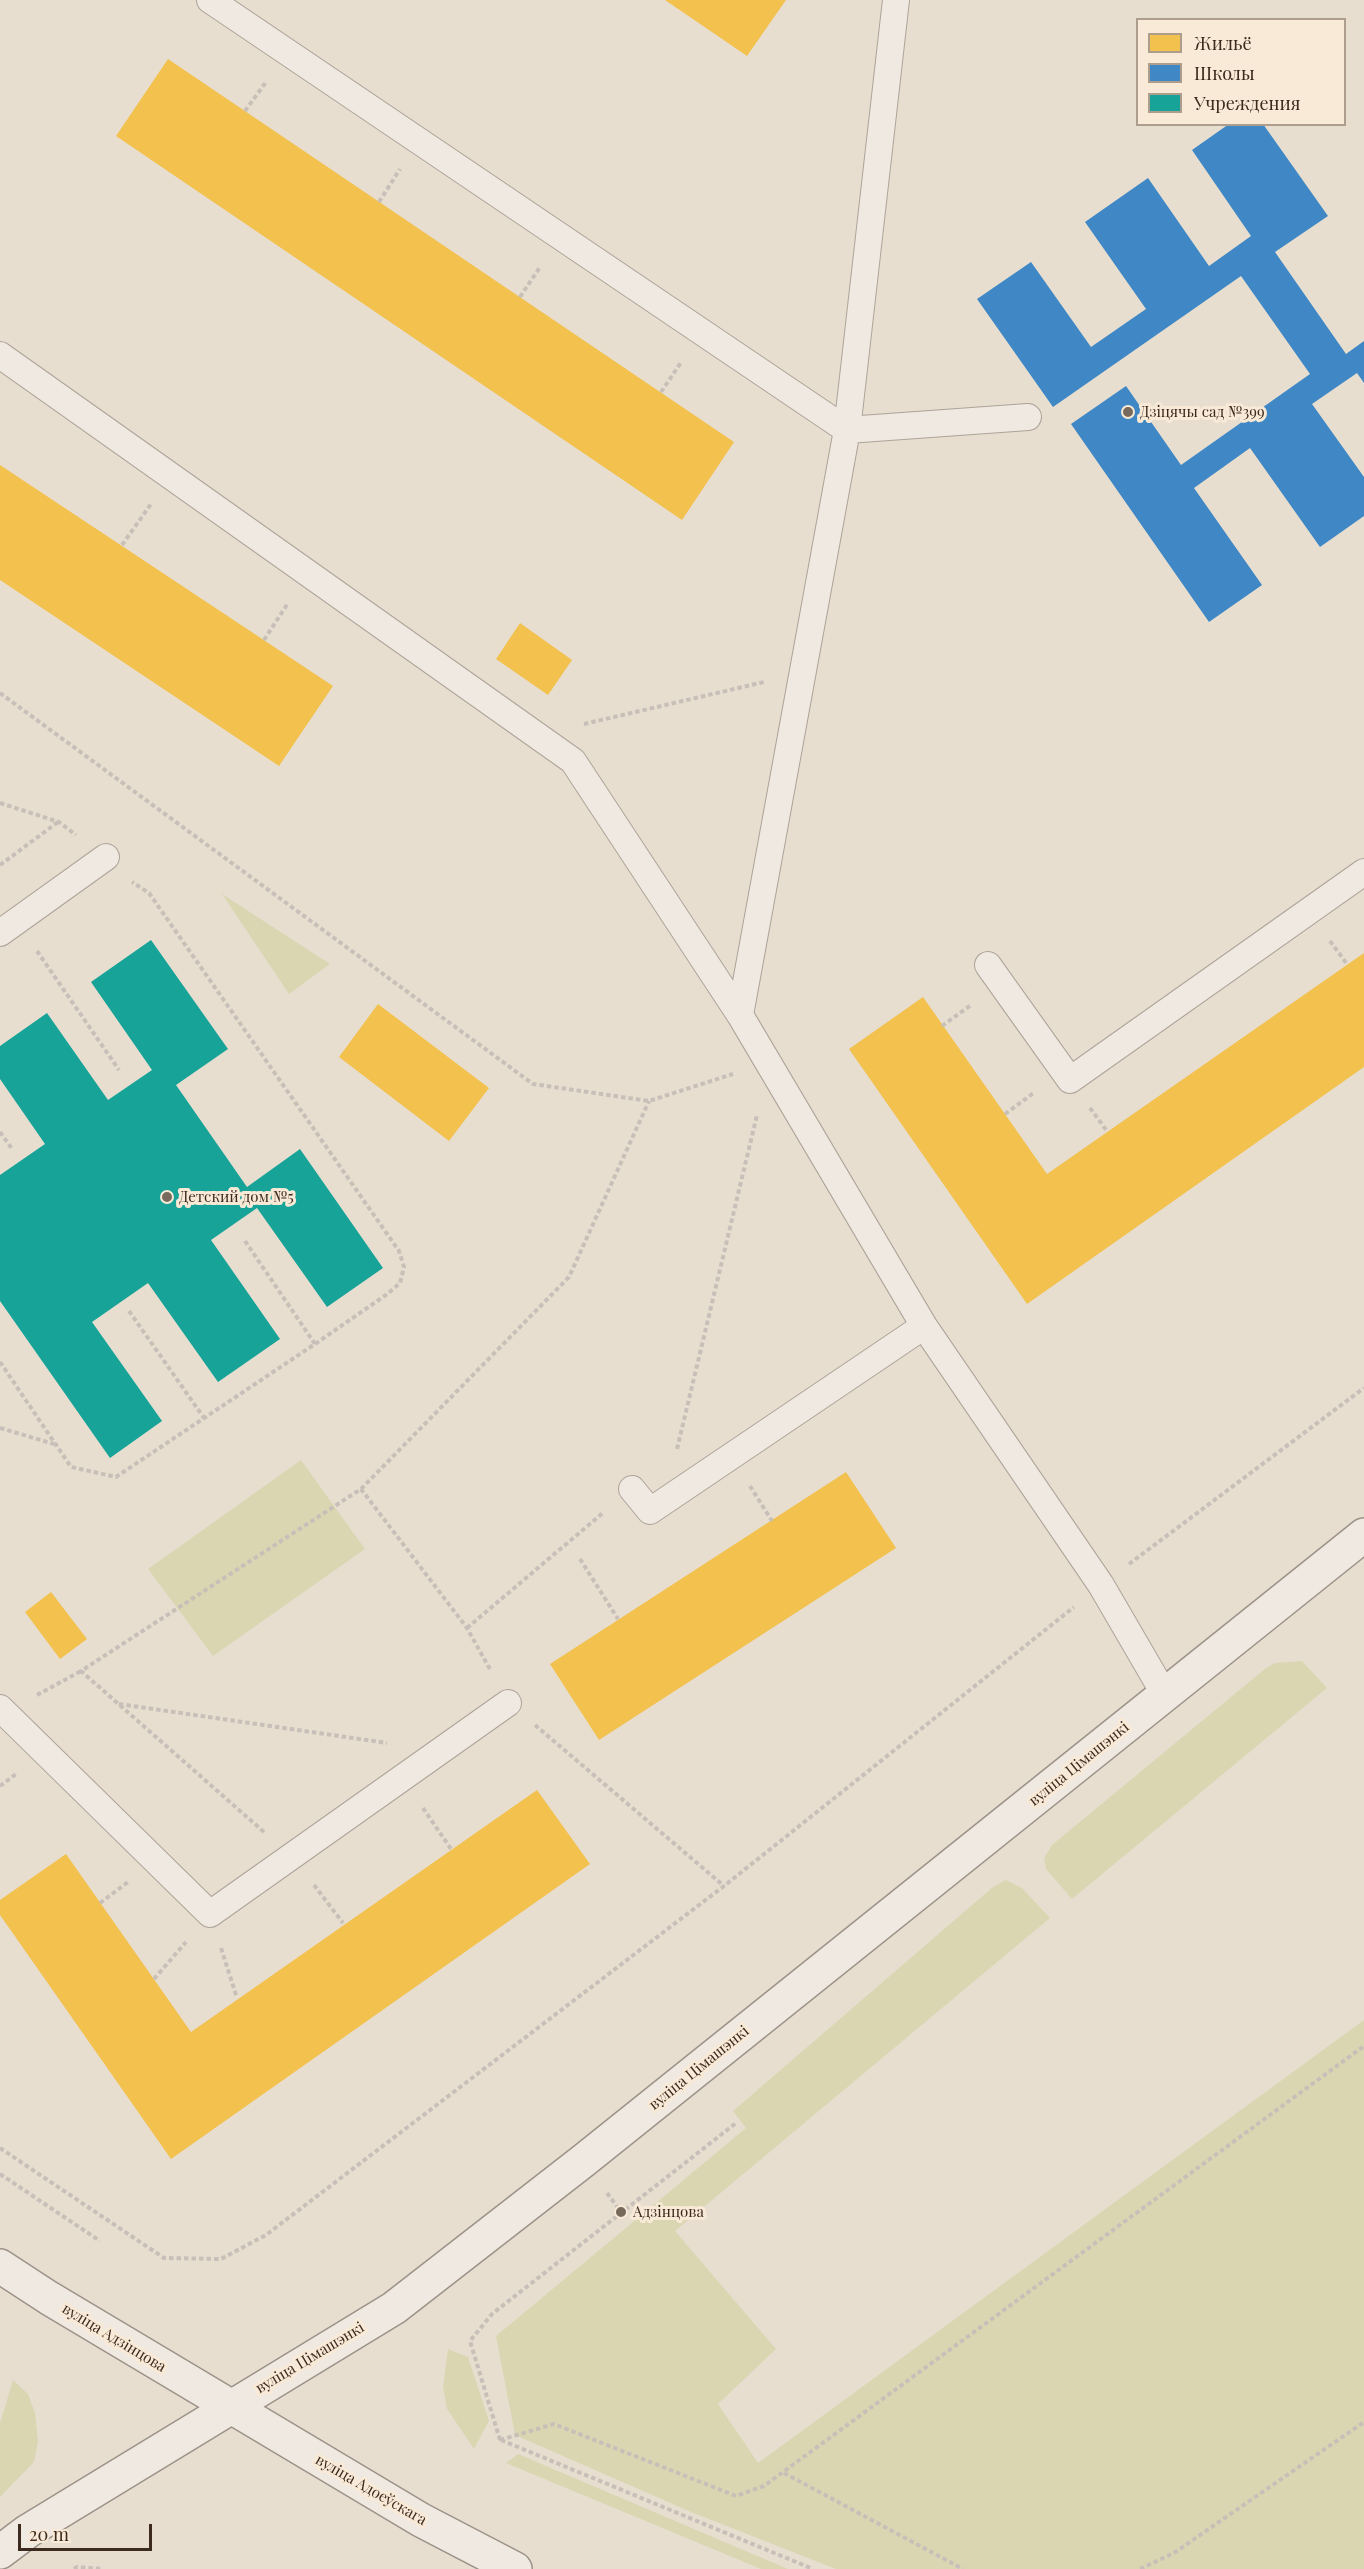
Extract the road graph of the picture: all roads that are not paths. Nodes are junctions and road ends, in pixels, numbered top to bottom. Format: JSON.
{"nodes":[{"id":1,"x":210,"y":0,"type":"edge"},
{"id":2,"x":896,"y":0,"type":"edge"},
{"id":3,"x":0,"y":355,"type":"edge"},
{"id":4,"x":1028,"y":417,"type":"dead end"},
{"id":5,"x":848,"y":430,"type":"junction"},
{"id":6,"x":106,"y":857,"type":"road end"},
{"id":7,"x":1364,"y":872,"type":"edge"},
{"id":8,"x":0,"y":933,"type":"edge"},
{"id":9,"x":988,"y":965,"type":"dead end"},
{"id":10,"x":740,"y":1015,"type":"junction"},
{"id":11,"x":924,"y":1326,"type":"junction"},
{"id":12,"x":632,"y":1489,"type":"road end"},
{"id":13,"x":1364,"y":1535,"type":"edge"},
{"id":14,"x":1165,"y":1695,"type":"junction"},
{"id":15,"x":508,"y":1703,"type":"road end"},
{"id":16,"x":3,"y":1711,"type":"edge"},
{"id":17,"x":0,"y":2266,"type":"edge"},
{"id":18,"x":230,"y":2407,"type":"junction"},
{"id":19,"x":0,"y":2552,"type":"edge"},
{"id":20,"x":515,"y":2569,"type":"edge"}],
"edges":[{"from":1,"to":5,"type":"lane"},
{"from":2,"to":5,"type":"lane"},
{"from":3,"to":10,"type":"lane"},
{"from":4,"to":5,"type":"lane"},
{"from":5,"to":10,"type":"lane"},
{"from":6,"to":8,"type":"lane"},
{"from":7,"to":9,"type":"lane"},
{"from":10,"to":11,"type":"lane"},
{"from":11,"to":12,"type":"lane"},
{"from":11,"to":14,"type":"lane"},
{"from":13,"to":14,"type":"main road","name":"вуліца Цімашэнкі"},
{"from":14,"to":18,"type":"main road","name":"вуліца Цімашэнкі"},
{"from":15,"to":16,"type":"lane"},
{"from":17,"to":18,"type":"main road","name":"вуліца Адзінцова"},
{"from":18,"to":19,"type":"main road","name":"вуліца Цімашэнкі"},
{"from":18,"to":20,"type":"main road","name":"вуліца Адоеўскага"}]}
